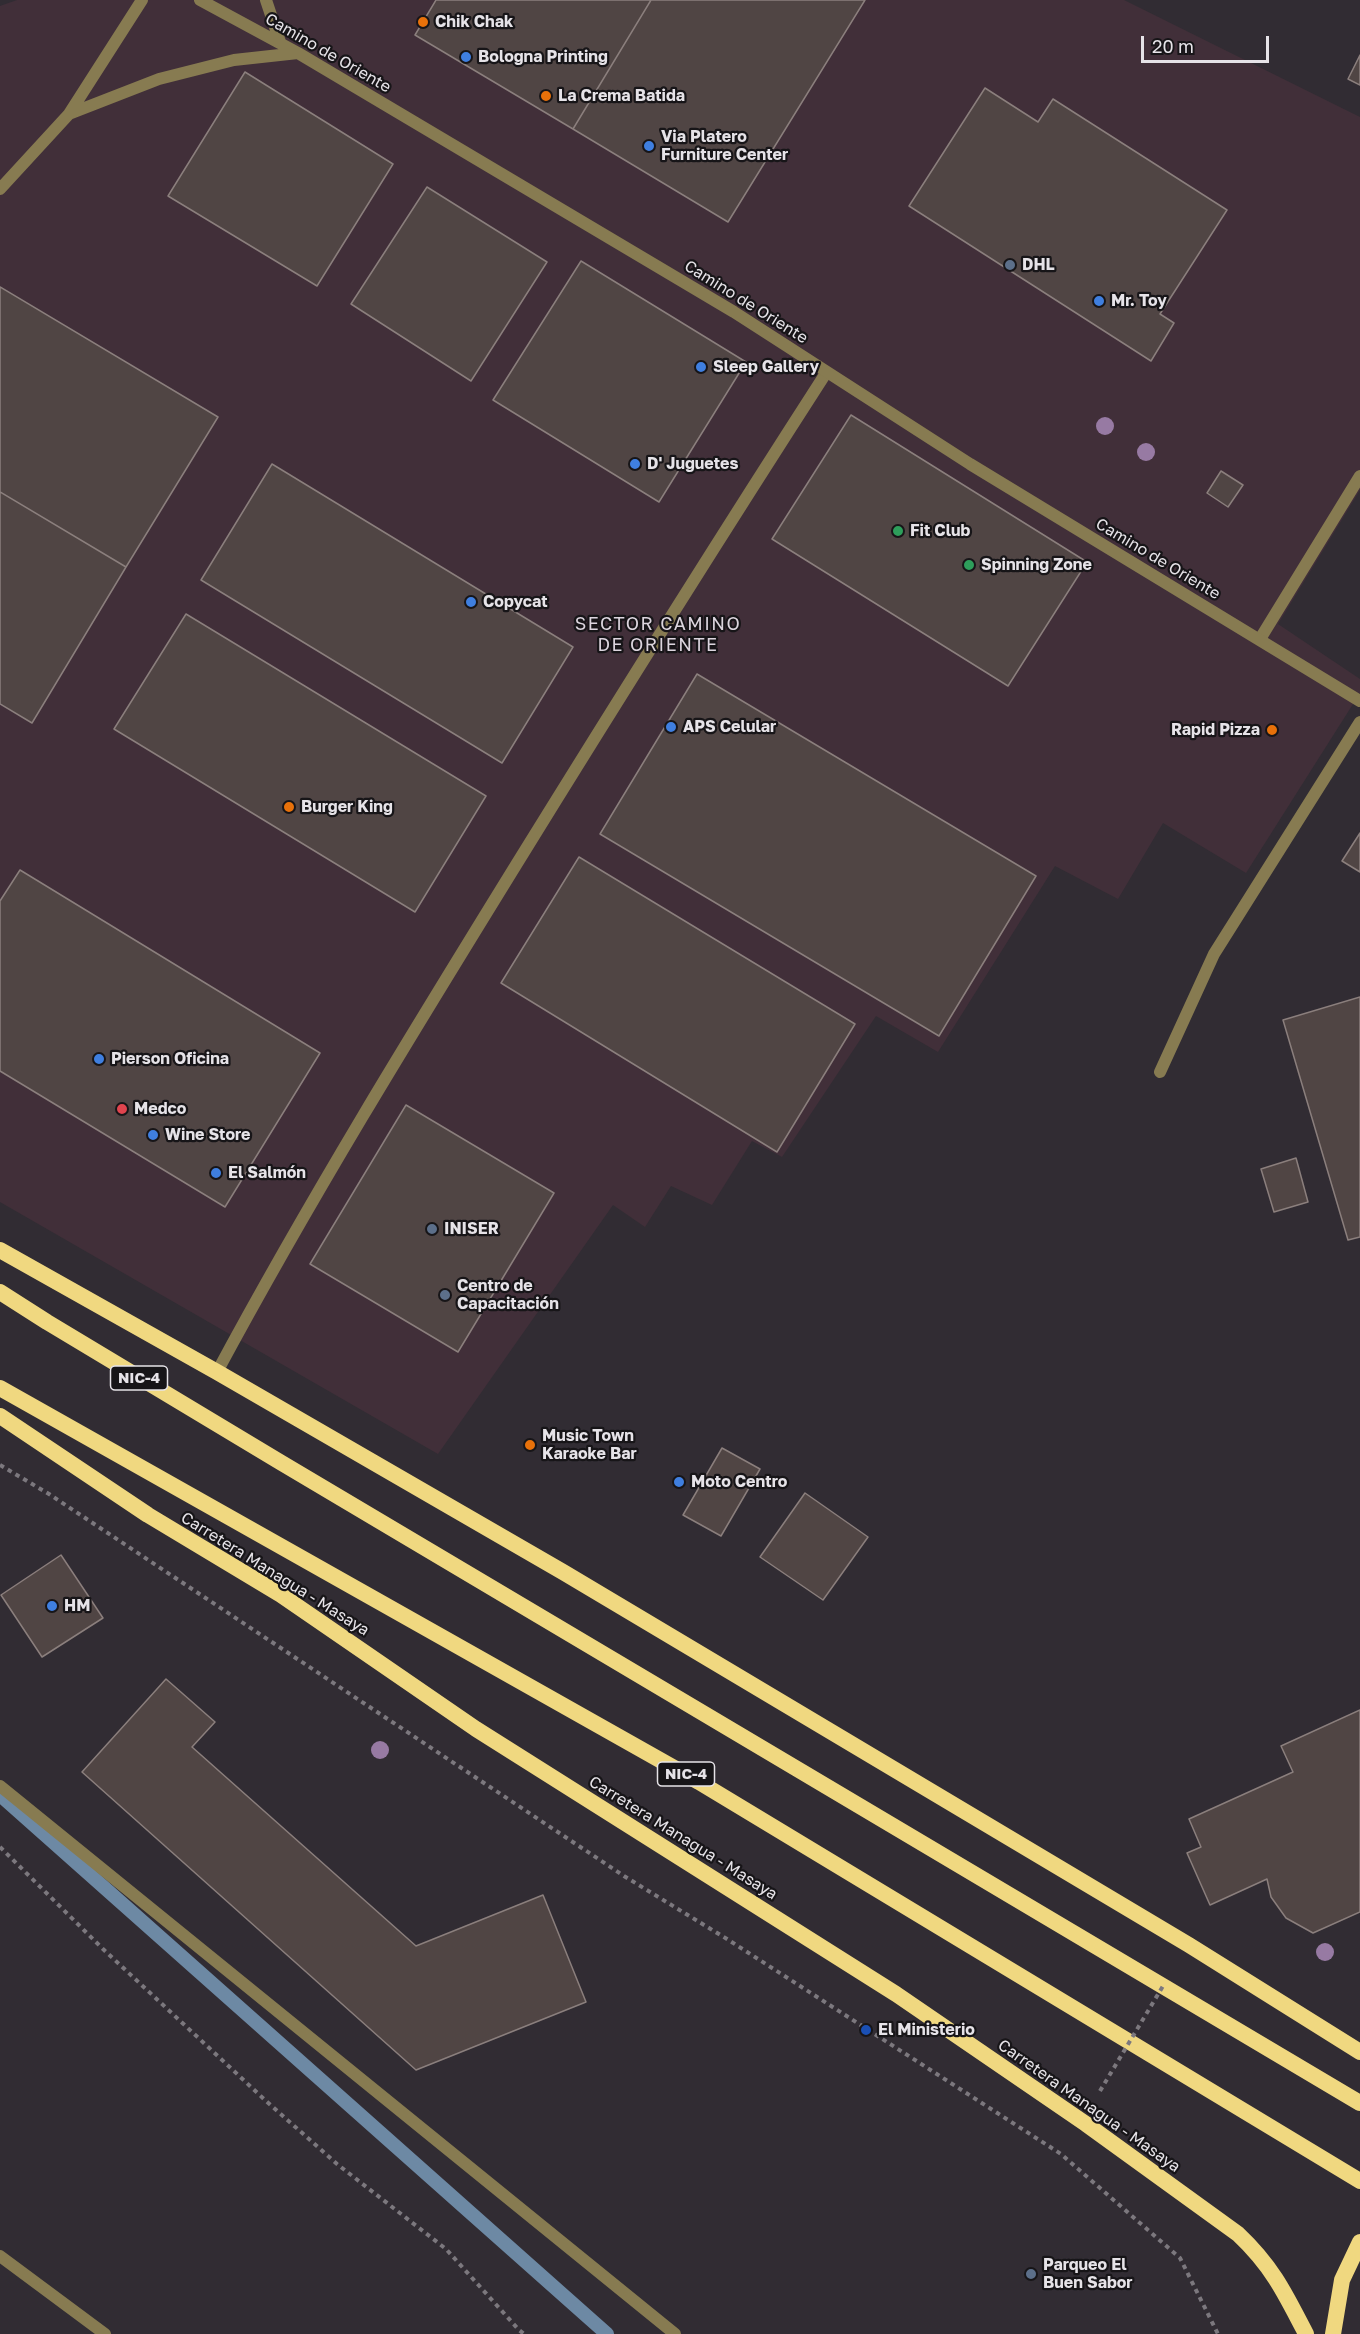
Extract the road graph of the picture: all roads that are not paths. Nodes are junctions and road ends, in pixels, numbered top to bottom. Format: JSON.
{"nodes":[{"id":1,"x":142,"y":0,"type":"edge"},
{"id":2,"x":200,"y":0,"type":"edge"},
{"id":3,"x":266,"y":0,"type":"edge"},
{"id":4,"x":280,"y":42,"type":"junction"},
{"id":5,"x":298,"y":53,"type":"junction"},
{"id":6,"x":69,"y":114,"type":"junction"},
{"id":7,"x":0,"y":189,"type":"edge"},
{"id":8,"x":826,"y":372,"type":"junction"},
{"id":9,"x":1360,"y":476,"type":"edge"},
{"id":10,"x":1260,"y":639,"type":"junction"},
{"id":11,"x":1360,"y":700,"type":"edge"},
{"id":12,"x":1360,"y":722,"type":"edge"},
{"id":13,"x":1160,"y":1072,"type":"dead end"},
{"id":14,"x":0,"y":1250,"type":"edge"},
{"id":15,"x":0,"y":1292,"type":"edge"},
{"id":16,"x":217,"y":1371,"type":"junction"},
{"id":17,"x":0,"y":1388,"type":"edge"},
{"id":18,"x":0,"y":1416,"type":"edge"},
{"id":19,"x":0,"y":1786,"type":"edge"},
{"id":20,"x":1360,"y":2052,"type":"edge"},
{"id":21,"x":1360,"y":2103,"type":"edge"},
{"id":22,"x":1360,"y":2181,"type":"edge"},
{"id":23,"x":1360,"y":2242,"type":"edge"},
{"id":24,"x":0,"y":2256,"type":"edge"},
{"id":25,"x":105,"y":2334,"type":"edge"},
{"id":26,"x":675,"y":2334,"type":"edge"},
{"id":27,"x":1306,"y":2334,"type":"edge"},
{"id":28,"x":1333,"y":2334,"type":"edge"}],
"edges":[{"from":1,"to":6,"type":"street"},
{"from":2,"to":4,"type":"street","name":"Camino de Oriente"},
{"from":3,"to":4,"type":"street"},
{"from":4,"to":5,"type":"street","name":"Camino de Oriente"},
{"from":5,"to":6,"type":"street"},
{"from":5,"to":8,"type":"street","name":"Camino de Oriente"},
{"from":6,"to":7,"type":"street"},
{"from":8,"to":10,"type":"street","name":"Camino de Oriente"},
{"from":8,"to":16,"type":"street"},
{"from":9,"to":10,"type":"street"},
{"from":10,"to":11,"type":"street","name":"Camino de Oriente"},
{"from":12,"to":13,"type":"street"},
{"from":14,"to":16,"type":"highway"},
{"from":15,"to":21,"type":"highway","number":"NIC-4"},
{"from":16,"to":20,"type":"highway"},
{"from":17,"to":22,"type":"highway","name":"Carretera Managua - Masaya","number":"NIC-4"},
{"from":18,"to":27,"type":"highway","name":"Carretera Managua - Masaya"},
{"from":19,"to":26,"type":"street"},
{"from":23,"to":28,"type":"highway"},
{"from":24,"to":25,"type":"street"}]}
